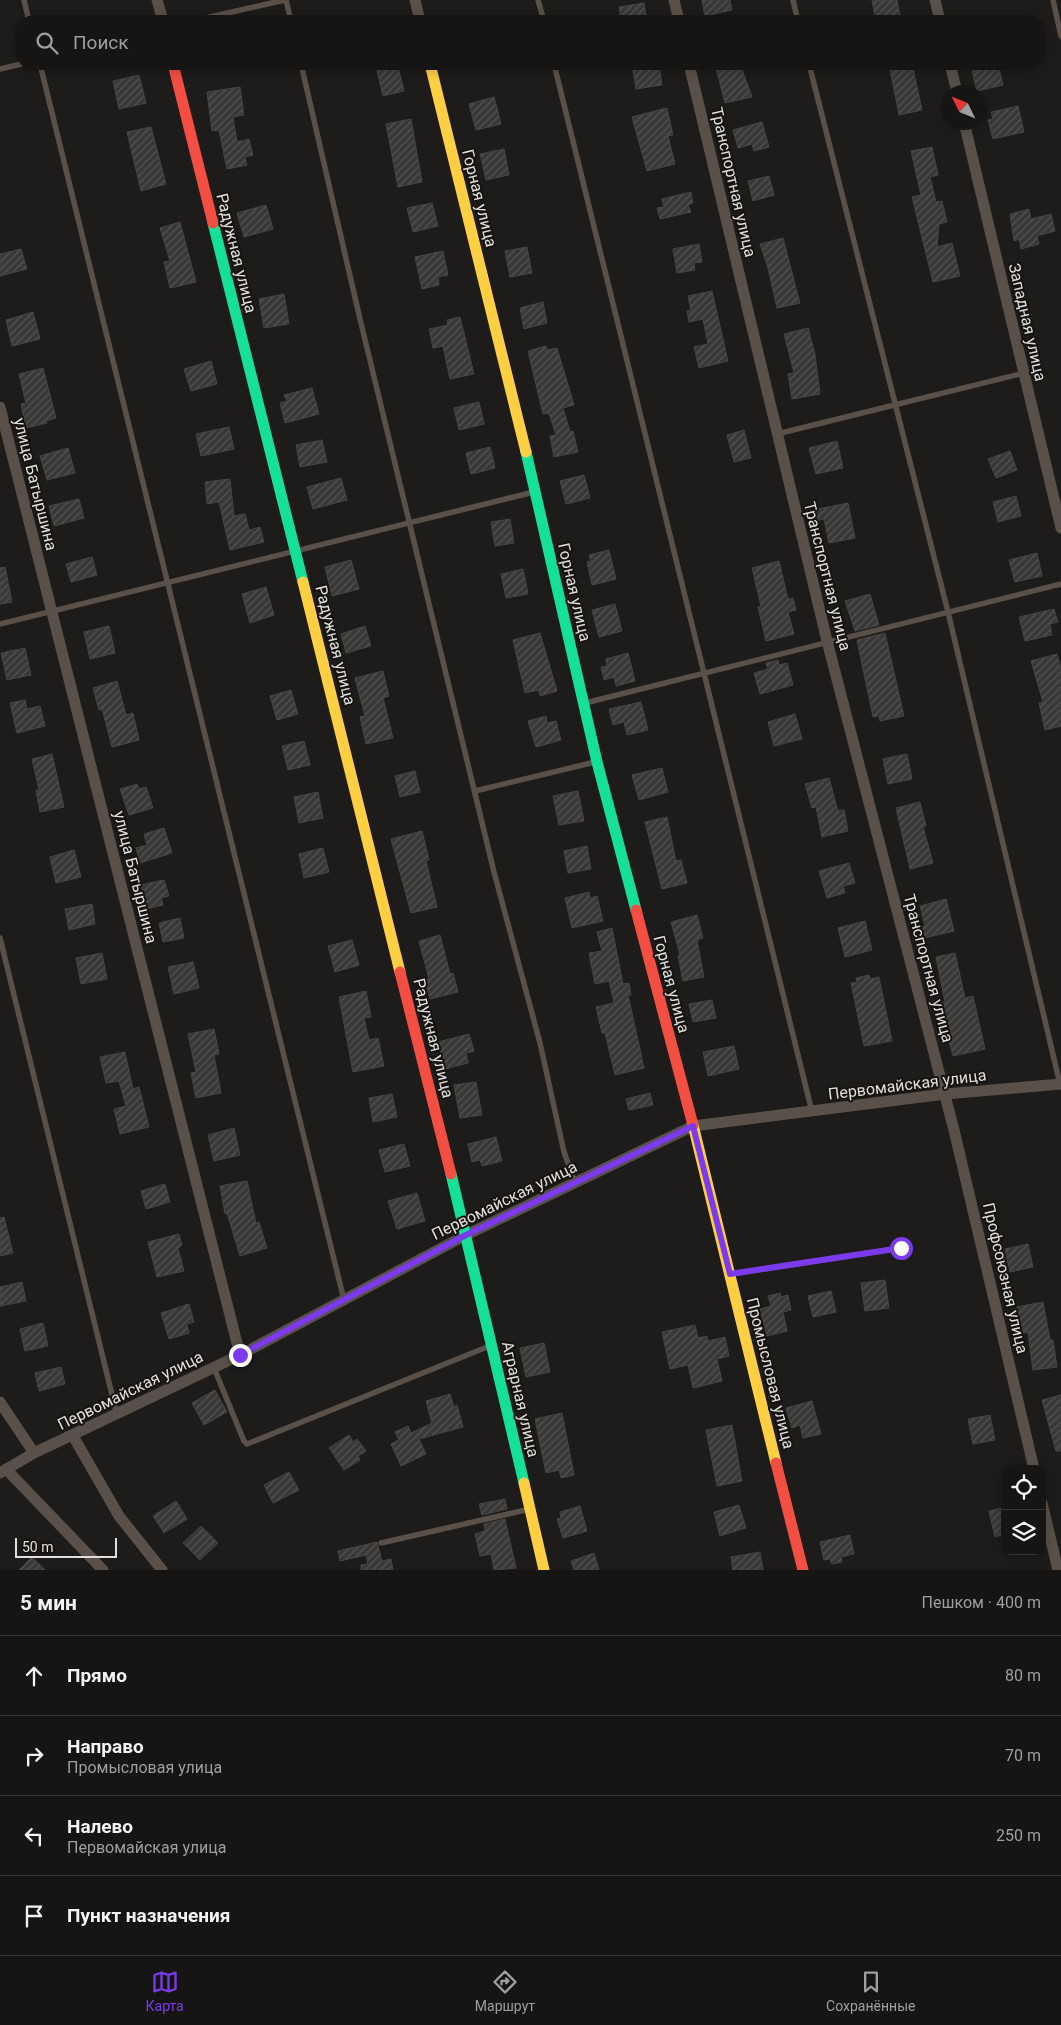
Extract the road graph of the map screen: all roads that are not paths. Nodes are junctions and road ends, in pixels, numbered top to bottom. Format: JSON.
{"nodes":[{"id":1,"x":24,"y":0,"type":"edge"},
{"id":2,"x":157,"y":0,"type":"edge"},
{"id":3,"x":286,"y":0,"type":"edge"},
{"id":4,"x":414,"y":0,"type":"edge"},
{"id":5,"x":538,"y":0,"type":"edge"},
{"id":6,"x":674,"y":0,"type":"edge"},
{"id":7,"x":793,"y":0,"type":"edge"},
{"id":8,"x":935,"y":0,"type":"edge"},
{"id":9,"x":1052,"y":0,"type":"edge"},
{"id":10,"x":28,"y":15,"type":"edge"},
{"id":11,"x":161,"y":15,"type":"edge"},
{"id":12,"x":219,"y":15,"type":"edge"},
{"id":13,"x":290,"y":15,"type":"edge"},
{"id":14,"x":418,"y":15,"type":"edge"},
{"id":15,"x":542,"y":15,"type":"edge"},
{"id":16,"x":678,"y":15,"type":"edge"},
{"id":17,"x":797,"y":15,"type":"edge"},
{"id":18,"x":939,"y":15,"type":"edge"},
{"id":19,"x":1061,"y":36,"type":"edge"},
{"id":20,"x":15,"y":65,"type":"edge"},
{"id":21,"x":0,"y":69,"type":"edge"},
{"id":22,"x":41,"y":70,"type":"edge"},
{"id":23,"x":175,"y":70,"type":"edge"},
{"id":24,"x":302,"y":70,"type":"edge"},
{"id":25,"x":431,"y":70,"type":"edge"},
{"id":26,"x":555,"y":70,"type":"edge"},
{"id":27,"x":690,"y":70,"type":"edge"},
{"id":28,"x":811,"y":70,"type":"edge"},
{"id":29,"x":952,"y":70,"type":"edge"},
{"id":30,"x":955,"y":85,"type":"edge"},
{"id":31,"x":966,"y":130,"type":"edge"},
{"id":32,"x":1024,"y":372,"type":"junction"},
{"id":33,"x":897,"y":404,"type":"junction"},
{"id":34,"x":0,"y":407,"type":"edge"},
{"id":35,"x":777,"y":434,"type":"junction"},
{"id":36,"x":536,"y":492,"type":"junction"},
{"id":37,"x":410,"y":524,"type":"junction"},
{"id":38,"x":1061,"y":528,"type":"edge"},
{"id":39,"x":296,"y":552,"type":"junction"},
{"id":40,"x":166,"y":584,"type":"junction"},
{"id":41,"x":1061,"y":584,"type":"edge"},
{"id":42,"x":52,"y":611,"type":"junction"},
{"id":43,"x":948,"y":612,"type":"junction"},
{"id":44,"x":0,"y":624,"type":"edge"},
{"id":45,"x":827,"y":641,"type":"junction"},
{"id":46,"x":704,"y":674,"type":"junction"},
{"id":47,"x":584,"y":704,"type":"junction"},
{"id":48,"x":597,"y":762,"type":"junction"},
{"id":49,"x":475,"y":791,"type":"junction"},
{"id":50,"x":0,"y":938,"type":"edge"},
{"id":51,"x":1060,"y":1084,"type":"edge"},
{"id":52,"x":944,"y":1094,"type":"junction"},
{"id":53,"x":812,"y":1112,"type":"junction"},
{"id":54,"x":693,"y":1126,"type":"junction"},
{"id":55,"x":575,"y":1183,"type":"junction"},
{"id":56,"x":466,"y":1235,"type":"junction"},
{"id":57,"x":901,"y":1248,"type":"dead end"},
{"id":58,"x":730,"y":1274,"type":"junction"},
{"id":59,"x":344,"y":1300,"type":"junction"},
{"id":60,"x":492,"y":1345,"type":"junction"},
{"id":61,"x":240,"y":1355,"type":"junction"},
{"id":62,"x":214,"y":1368,"type":"junction"},
{"id":63,"x":0,"y":1402,"type":"edge"},
{"id":64,"x":117,"y":1414,"type":"junction"},
{"id":65,"x":73,"y":1436,"type":"junction"},
{"id":66,"x":34,"y":1453,"type":"junction"},
{"id":67,"x":1033,"y":1465,"type":"edge"},
{"id":68,"x":3,"y":1471,"type":"edge"},
{"id":69,"x":530,"y":1509,"type":"junction"},
{"id":70,"x":1044,"y":1510,"type":"edge"},
{"id":71,"x":381,"y":1543,"type":"dead end"},
{"id":72,"x":103,"y":1570,"type":"edge"},
{"id":73,"x":162,"y":1570,"type":"edge"},
{"id":74,"x":544,"y":1570,"type":"edge"},
{"id":75,"x":803,"y":1570,"type":"edge"},
{"id":76,"x":1058,"y":1570,"type":"edge"}],
"edges":[{"from":1,"to":10,"type":"lane"},
{"from":2,"to":11,"type":"street"},
{"from":3,"to":12,"type":"lane"},
{"from":3,"to":13,"type":"lane"},
{"from":4,"to":14,"type":"street"},
{"from":5,"to":15,"type":"lane"},
{"from":6,"to":16,"type":"street"},
{"from":7,"to":17,"type":"lane"},
{"from":8,"to":18,"type":"street"},
{"from":9,"to":19,"type":"lane"},
{"from":20,"to":21,"type":"lane"},
{"from":22,"to":40,"type":"lane"},
{"from":23,"to":39,"type":"street","name":"Радужная улица"},
{"from":24,"to":37,"type":"lane"},
{"from":25,"to":36,"type":"street","name":"Горная улица"},
{"from":26,"to":46,"type":"lane"},
{"from":27,"to":35,"type":"street","name":"Транспортная улица"},
{"from":28,"to":33,"type":"lane"},
{"from":29,"to":30,"type":"street"},
{"from":31,"to":32,"type":"street","name":"Западная улица"},
{"from":32,"to":33,"type":"lane"},
{"from":32,"to":38,"type":"street","name":"Западная улица"},
{"from":33,"to":35,"type":"lane"},
{"from":33,"to":43,"type":"lane"},
{"from":34,"to":42,"type":"street","name":"улица Батыршина"},
{"from":35,"to":45,"type":"street","name":"Транспортная улица"},
{"from":36,"to":37,"type":"lane"},
{"from":36,"to":47,"type":"street","name":"Горная улица"},
{"from":37,"to":39,"type":"lane"},
{"from":37,"to":49,"type":"lane"},
{"from":39,"to":40,"type":"lane"},
{"from":39,"to":56,"type":"street","name":"Радужная улица"},
{"from":40,"to":42,"type":"lane"},
{"from":40,"to":59,"type":"lane"},
{"from":41,"to":43,"type":"lane"},
{"from":42,"to":44,"type":"lane"},
{"from":42,"to":61,"type":"street","name":"улица Батыршина"},
{"from":43,"to":45,"type":"lane"},
{"from":43,"to":51,"type":"lane"},
{"from":45,"to":46,"type":"lane"},
{"from":45,"to":52,"type":"street","name":"Транспортная улица"},
{"from":46,"to":47,"type":"lane"},
{"from":46,"to":53,"type":"lane"},
{"from":47,"to":48,"type":"street","name":"Горная улица"},
{"from":48,"to":49,"type":"lane"},
{"from":48,"to":54,"type":"street","name":"Горная улица"},
{"from":49,"to":55,"type":"lane"},
{"from":50,"to":64,"type":"lane"},
{"from":51,"to":52,"type":"street","name":"Первомайская улица"},
{"from":52,"to":53,"type":"street","name":"Первомайская улица"},
{"from":52,"to":67,"type":"street","name":"Профсоюзная улица"},
{"from":53,"to":54,"type":"street","name":"Первомайская улица"},
{"from":54,"to":55,"type":"street","name":"Первомайская улица"},
{"from":54,"to":58,"type":"street","name":"Промысловая улица"},
{"from":55,"to":56,"type":"street","name":"Первомайская улица"},
{"from":56,"to":59,"type":"street","name":"Первомайская улица"},
{"from":56,"to":60,"type":"street","name":"Аграрная улица"},
{"from":57,"to":58,"type":"lane"},
{"from":58,"to":75,"type":"street","name":"Промысловая улица"},
{"from":59,"to":61,"type":"street","name":"Первомайская улица"},
{"from":60,"to":62,"type":"lane"},
{"from":60,"to":69,"type":"street","name":"Аграрная улица"},
{"from":61,"to":62,"type":"street","name":"Первомайская улица"},
{"from":62,"to":64,"type":"street","name":"Первомайская улица"},
{"from":63,"to":66,"type":"street"},
{"from":64,"to":65,"type":"street","name":"Первомайская улица"},
{"from":65,"to":66,"type":"street","name":"Первомайская улица"},
{"from":65,"to":73,"type":"street"},
{"from":66,"to":68,"type":"street","name":"Первомайская улица"},
{"from":68,"to":72,"type":"street"},
{"from":69,"to":71,"type":"lane"},
{"from":69,"to":74,"type":"street","name":"Аграрная улица"},
{"from":70,"to":76,"type":"street"}]}
